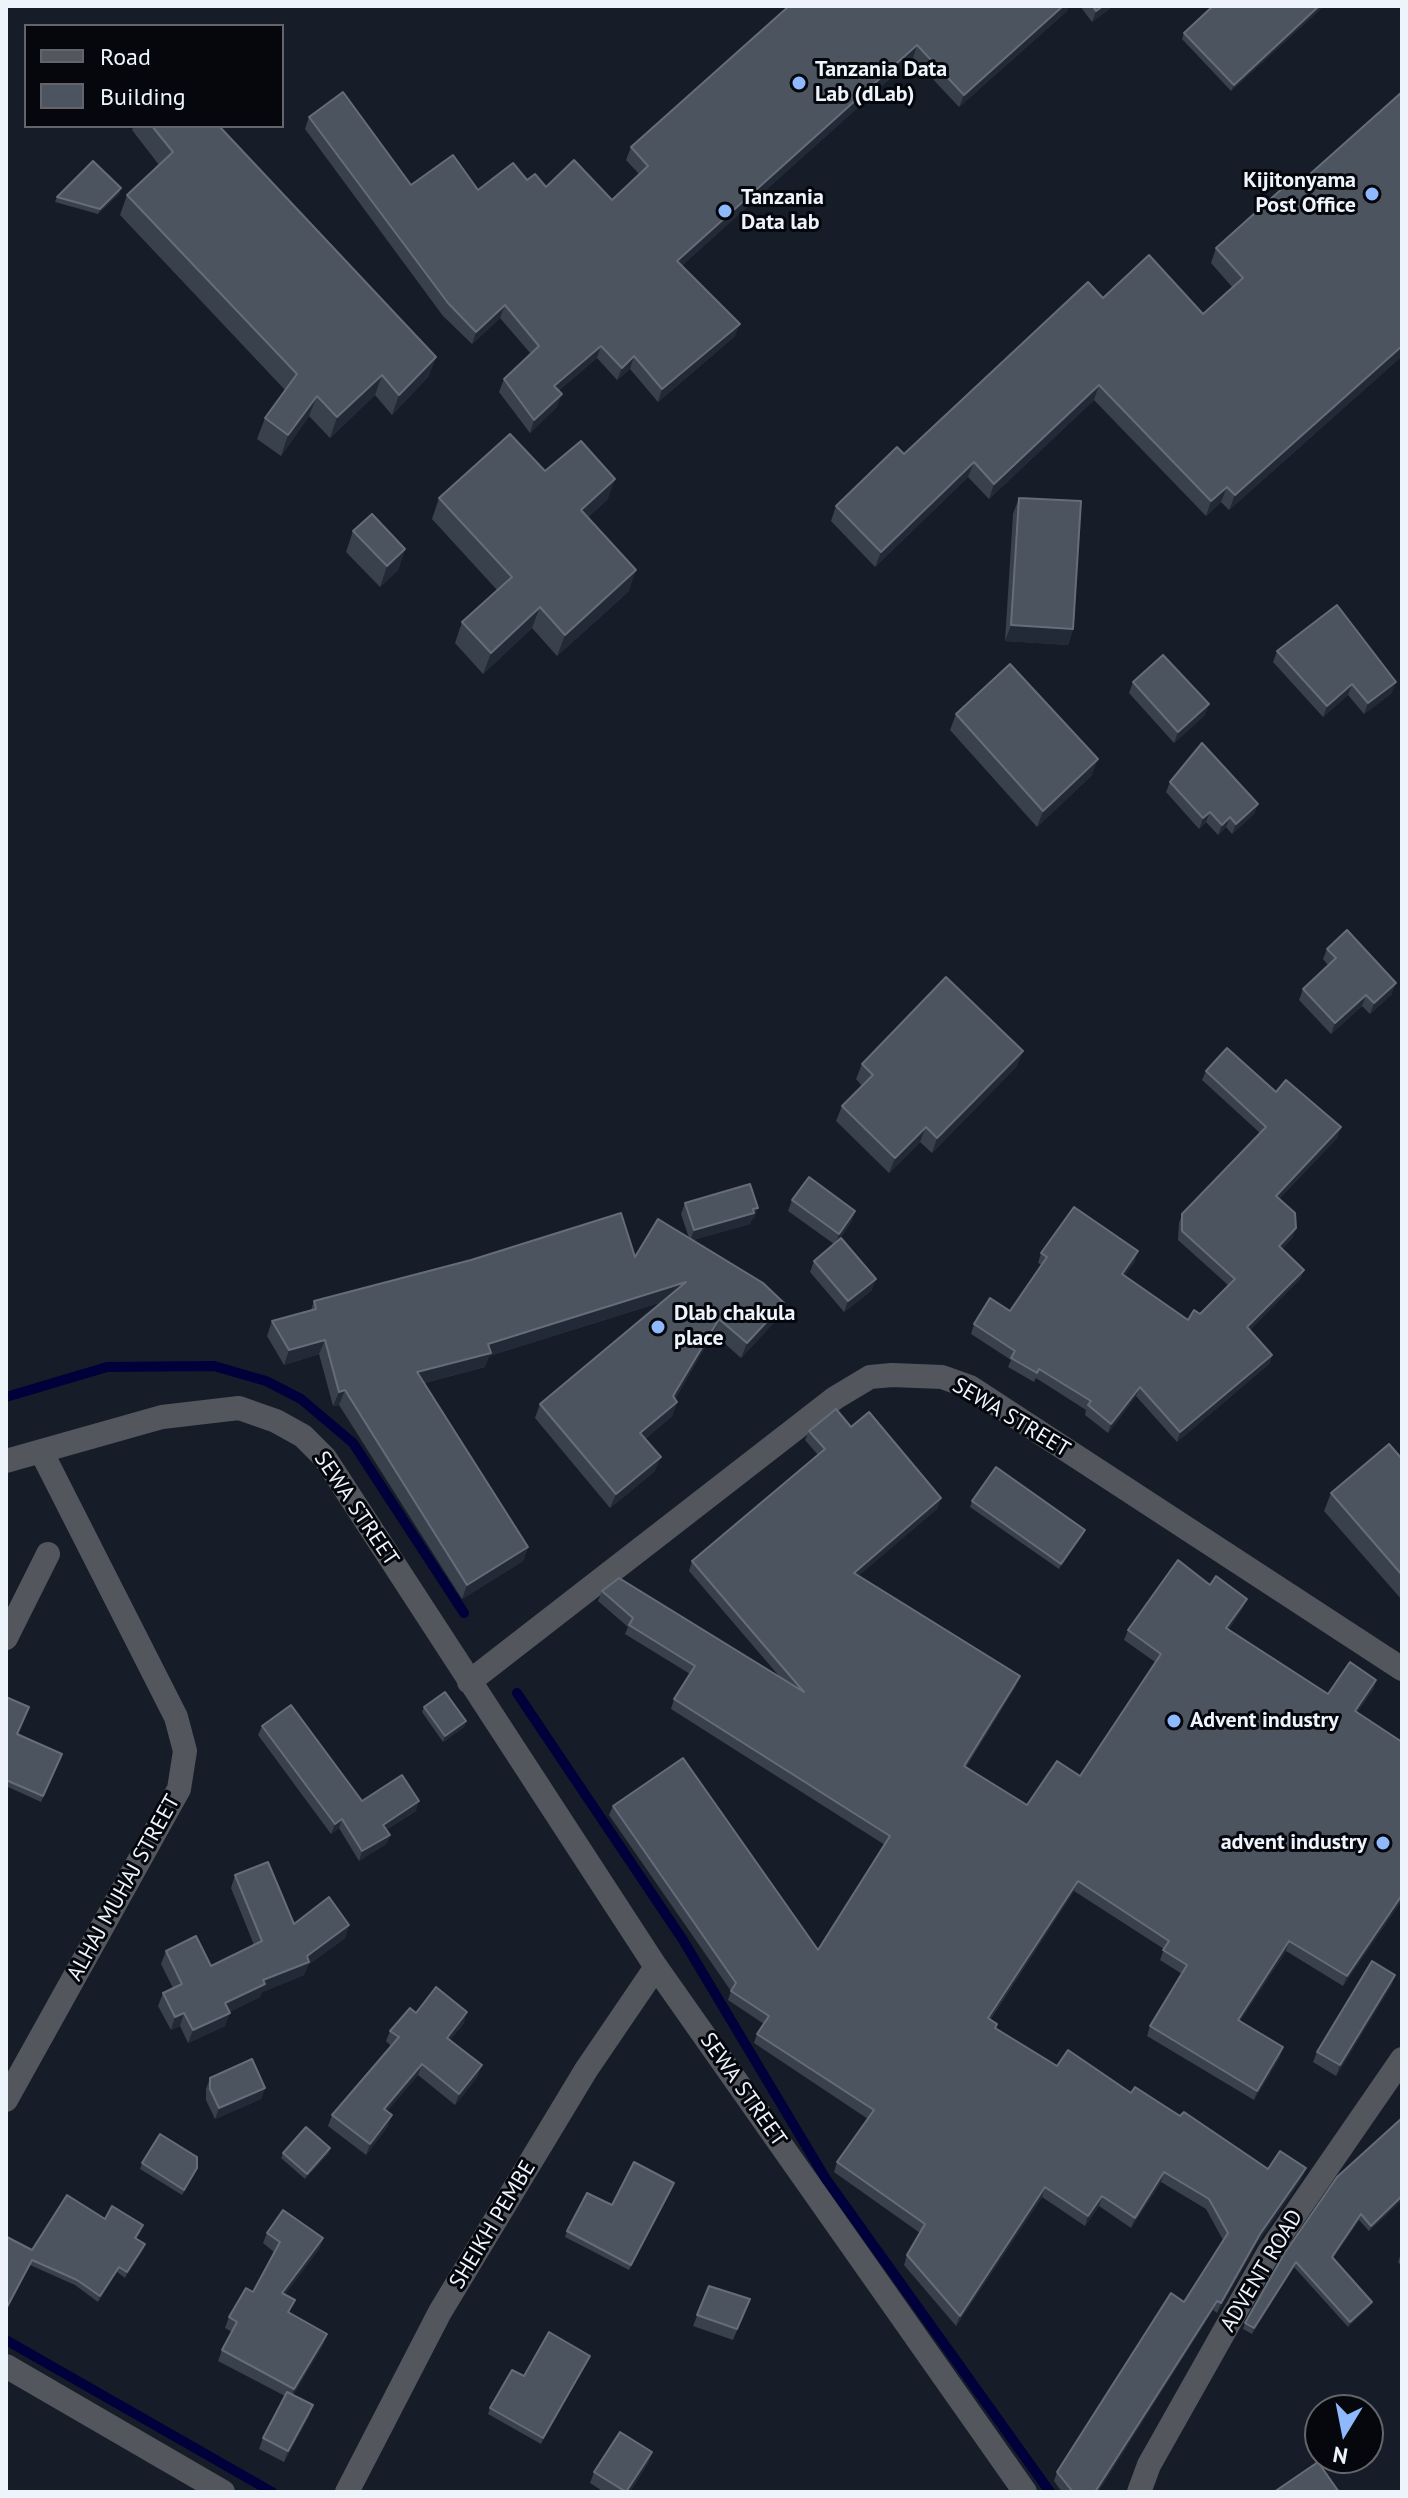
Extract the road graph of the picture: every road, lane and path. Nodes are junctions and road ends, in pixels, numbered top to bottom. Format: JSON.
{"nodes":[{"id":1,"x":42,"y":1453,"type":"junction"},
{"id":2,"x":6,"y":1461,"type":"edge"},
{"id":3,"x":48,"y":1554,"type":"dead end"},
{"id":4,"x":6,"y":1638,"type":"edge"},
{"id":5,"x":1402,"y":1669,"type":"edge"},
{"id":6,"x":469,"y":1682,"type":"junction"},
{"id":7,"x":656,"y":1967,"type":"junction"},
{"id":8,"x":1402,"y":2059,"type":"edge"},
{"id":9,"x":6,"y":2100,"type":"edge"},
{"id":10,"x":6,"y":2366,"type":"edge"},
{"id":11,"x":223,"y":2492,"type":"edge"},
{"id":12,"x":347,"y":2492,"type":"edge"},
{"id":13,"x":1025,"y":2492,"type":"edge"},
{"id":14,"x":1139,"y":2492,"type":"edge"}],
"edges":[{"from":1,"to":2,"type":"street","name":"SEWA STREET"},
{"from":1,"to":6,"type":"street","name":"SEWA STREET"},
{"from":1,"to":9,"type":"street","name":"ALHAJ MUHAJ STREET"},
{"from":3,"to":4,"type":"street"},
{"from":5,"to":6,"type":"street","name":"SEWA STREET"},
{"from":6,"to":7,"type":"street","name":"SEWA STREET"},
{"from":7,"to":12,"type":"street","name":"SHEIKH PEMBE"},
{"from":7,"to":13,"type":"street","name":"SEWA STREET"},
{"from":8,"to":14,"type":"street","name":"ADVENT ROAD"},
{"from":10,"to":11,"type":"street"}]}
